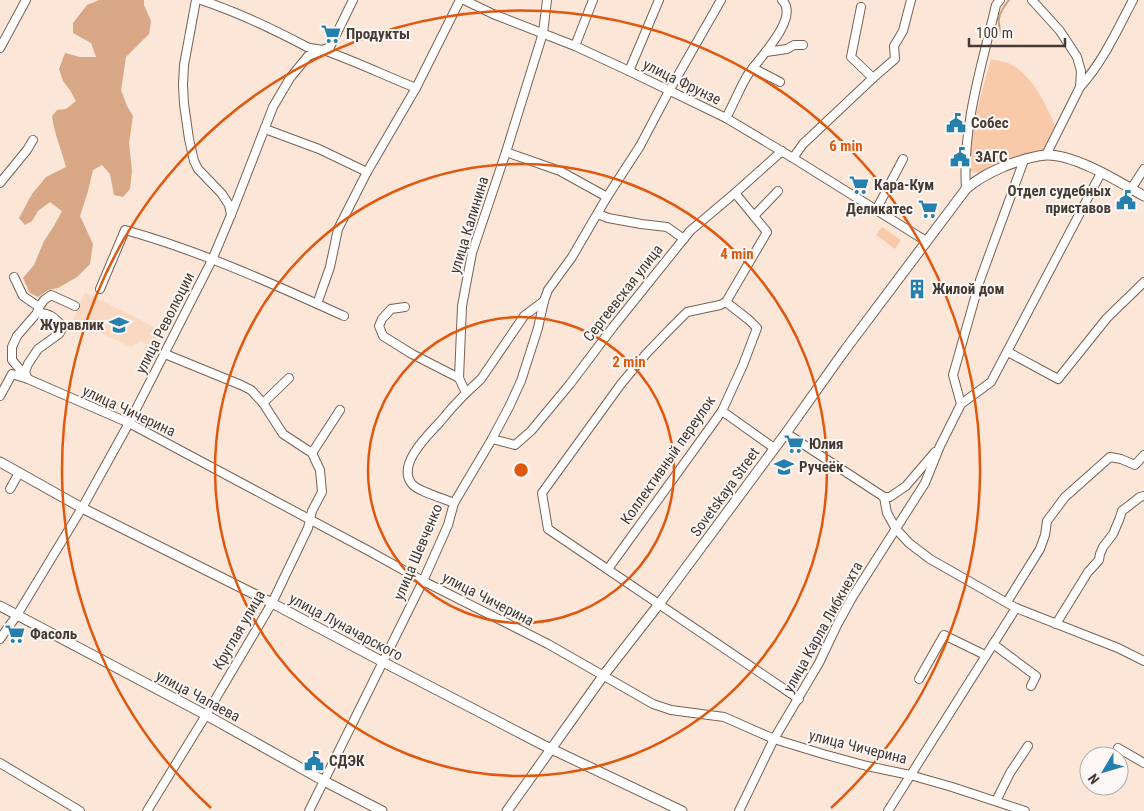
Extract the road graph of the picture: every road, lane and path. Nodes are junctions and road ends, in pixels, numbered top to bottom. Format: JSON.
{"nodes":[{"id":1,"x":26,"y":0,"type":"edge"},
{"id":2,"x":196,"y":0,"type":"edge"},
{"id":3,"x":200,"y":0,"type":"edge"},
{"id":4,"x":352,"y":0,"type":"edge"},
{"id":5,"x":460,"y":0,"type":"edge"},
{"id":6,"x":464,"y":0,"type":"edge"},
{"id":7,"x":547,"y":0,"type":"edge"},
{"id":8,"x":593,"y":0,"type":"edge"},
{"id":9,"x":659,"y":0,"type":"edge"},
{"id":10,"x":721,"y":0,"type":"edge"},
{"id":11,"x":911,"y":0,"type":"edge"},
{"id":12,"x":1000,"y":0,"type":"edge"},
{"id":13,"x":1032,"y":0,"type":"edge"},
{"id":14,"x":1133,"y":0,"type":"edge"},
{"id":15,"x":784,"y":2,"type":"edge"},
{"id":16,"x":861,"y":8,"type":"dead end"},
{"id":17,"x":543,"y":33,"type":"junction"},
{"id":18,"x":802,"y":45,"type":"dead end"},
{"id":19,"x":575,"y":46,"type":"junction"},
{"id":20,"x":0,"y":48,"type":"edge"},
{"id":21,"x":323,"y":50,"type":"junction"},
{"id":22,"x":766,"y":52,"type":"junction"},
{"id":23,"x":752,"y":68,"type":"junction"},
{"id":24,"x":629,"y":71,"type":"junction"},
{"id":25,"x":873,"y":78,"type":"junction"},
{"id":26,"x":780,"y":82,"type":"dead end"},
{"id":27,"x":1080,"y":87,"type":"junction"},
{"id":28,"x":416,"y":88,"type":"junction"},
{"id":29,"x":669,"y":91,"type":"junction"},
{"id":30,"x":726,"y":118,"type":"junction"},
{"id":31,"x":264,"y":129,"type":"junction"},
{"id":32,"x":33,"y":140,"type":"dead end"},
{"id":33,"x":782,"y":151,"type":"junction"},
{"id":34,"x":506,"y":152,"type":"junction"},
{"id":35,"x":1046,"y":155,"type":"junction"},
{"id":36,"x":793,"y":158,"type":"junction"},
{"id":37,"x":904,"y":159,"type":"dead end"},
{"id":38,"x":1024,"y":160,"type":"junction"},
{"id":39,"x":1144,"y":169,"type":"edge"},
{"id":40,"x":367,"y":172,"type":"junction"},
{"id":41,"x":1100,"y":173,"type":"junction"},
{"id":42,"x":0,"y":183,"type":"edge"},
{"id":43,"x":966,"y":189,"type":"junction"},
{"id":44,"x":1131,"y":189,"type":"junction"},
{"id":45,"x":778,"y":191,"type":"dead end"},
{"id":46,"x":736,"y":194,"type":"junction"},
{"id":47,"x":1144,"y":196,"type":"edge"},
{"id":48,"x":607,"y":197,"type":"junction"},
{"id":49,"x":876,"y":210,"type":"junction"},
{"id":50,"x":598,"y":214,"type":"junction"},
{"id":51,"x":231,"y":215,"type":"junction"},
{"id":52,"x":754,"y":216,"type":"junction"},
{"id":53,"x":684,"y":239,"type":"junction"},
{"id":54,"x":926,"y":241,"type":"junction"},
{"id":55,"x":212,"y":260,"type":"junction"},
{"id":56,"x":14,"y":278,"type":"dead end"},
{"id":57,"x":1144,"y":282,"type":"edge"},
{"id":58,"x":100,"y":289,"type":"dead end"},
{"id":59,"x":544,"y":301,"type":"junction"},
{"id":60,"x":726,"y":302,"type":"junction"},
{"id":61,"x":317,"y":304,"type":"junction"},
{"id":62,"x":76,"y":306,"type":"dead end"},
{"id":63,"x":404,"y":307,"type":"dead end"},
{"id":64,"x":38,"y":310,"type":"junction"},
{"id":65,"x":344,"y":316,"type":"dead end"},
{"id":66,"x":1008,"y":352,"type":"junction"},
{"id":67,"x":165,"y":354,"type":"junction"},
{"id":68,"x":289,"y":378,"type":"dead end"},
{"id":69,"x":459,"y":378,"type":"junction"},
{"id":70,"x":28,"y":379,"type":"junction"},
{"id":71,"x":466,"y":393,"type":"junction"},
{"id":72,"x":0,"y":396,"type":"edge"},
{"id":73,"x":262,"y":403,"type":"junction"},
{"id":74,"x":961,"y":404,"type":"junction"},
{"id":75,"x":340,"y":410,"type":"dead end"},
{"id":76,"x":722,"y":411,"type":"junction"},
{"id":77,"x":129,"y":423,"type":"junction"},
{"id":78,"x":786,"y":433,"type":"junction"},
{"id":79,"x":492,"y":438,"type":"junction"},
{"id":80,"x":940,"y":446,"type":"junction"},
{"id":81,"x":774,"y":448,"type":"junction"},
{"id":82,"x":312,"y":453,"type":"junction"},
{"id":83,"x":1144,"y":455,"type":"edge"},
{"id":84,"x":0,"y":462,"type":"edge"},
{"id":85,"x":19,"y":473,"type":"junction"},
{"id":86,"x":10,"y":489,"type":"dead end"},
{"id":87,"x":884,"y":496,"type":"junction"},
{"id":88,"x":1144,"y":496,"type":"edge"},
{"id":89,"x":454,"y":503,"type":"junction"},
{"id":90,"x":82,"y":508,"type":"junction"},
{"id":91,"x":311,"y":520,"type":"junction"},
{"id":92,"x":896,"y":529,"type":"junction"},
{"id":93,"x":608,"y":569,"type":"junction"},
{"id":94,"x":423,"y":581,"type":"junction"},
{"id":95,"x":1007,"y":602,"type":"junction"},
{"id":96,"x":272,"y":603,"type":"junction"},
{"id":97,"x":659,"y":604,"type":"junction"},
{"id":98,"x":0,"y":606,"type":"edge"},
{"id":99,"x":1016,"y":608,"type":"junction"},
{"id":100,"x":17,"y":615,"type":"junction"},
{"id":101,"x":1056,"y":624,"type":"junction"},
{"id":102,"x":0,"y":639,"type":"edge"},
{"id":103,"x":993,"y":644,"type":"junction"},
{"id":104,"x":986,"y":655,"type":"junction"},
{"id":105,"x":1144,"y":661,"type":"edge"},
{"id":106,"x":383,"y":662,"type":"junction"},
{"id":107,"x":603,"y":676,"type":"junction"},
{"id":108,"x":919,"y":679,"type":"dead end"},
{"id":109,"x":1031,"y":686,"type":"dead end"},
{"id":110,"x":799,"y":699,"type":"junction"},
{"id":111,"x":206,"y":715,"type":"junction"},
{"id":112,"x":774,"y":739,"type":"junction"},
{"id":113,"x":1028,"y":746,"type":"dead end"},
{"id":114,"x":552,"y":749,"type":"junction"},
{"id":115,"x":1129,"y":754,"type":"edge"},
{"id":116,"x":0,"y":763,"type":"edge"},
{"id":117,"x":1144,"y":763,"type":"edge"},
{"id":118,"x":910,"y":775,"type":"junction"},
{"id":119,"x":324,"y":781,"type":"junction"},
{"id":120,"x":996,"y":801,"type":"junction"},
{"id":121,"x":80,"y":811,"type":"edge"},
{"id":122,"x":147,"y":811,"type":"edge"},
{"id":123,"x":309,"y":811,"type":"edge"},
{"id":124,"x":382,"y":811,"type":"edge"},
{"id":125,"x":507,"y":811,"type":"edge"},
{"id":126,"x":682,"y":811,"type":"edge"},
{"id":127,"x":739,"y":811,"type":"edge"},
{"id":128,"x":888,"y":811,"type":"edge"},
{"id":129,"x":1025,"y":811,"type":"edge"}],
"edges":[{"from":1,"to":20,"type":"street"},
{"from":2,"to":51,"type":"street"},
{"from":3,"to":21,"type":"street"},
{"from":4,"to":21,"type":"street"},
{"from":5,"to":28,"type":"street"},
{"from":6,"to":17,"type":"street","name":"улица Фрунзе"},
{"from":7,"to":17,"type":"street","name":"улица Калинина"},
{"from":8,"to":19,"type":"street"},
{"from":9,"to":24,"type":"street"},
{"from":10,"to":29,"type":"street","name":"улица Шевченко"},
{"from":11,"to":25,"type":"street"},
{"from":12,"to":43,"type":"street"},
{"from":13,"to":27,"type":"street"},
{"from":14,"to":27,"type":"street"},
{"from":15,"to":22,"type":"street"},
{"from":16,"to":25,"type":"street"},
{"from":17,"to":19,"type":"street","name":"улица Фрунзе"},
{"from":17,"to":34,"type":"street","name":"улица Калинина"},
{"from":18,"to":22,"type":"street"},
{"from":19,"to":24,"type":"street","name":"улица Фрунзе"},
{"from":21,"to":28,"type":"street"},
{"from":21,"to":31,"type":"street","name":"улица Революции"},
{"from":22,"to":23,"type":"street"},
{"from":23,"to":26,"type":"street"},
{"from":23,"to":30,"type":"street"},
{"from":24,"to":29,"type":"street","name":"улица Фрунзе"},
{"from":25,"to":36,"type":"street"},
{"from":27,"to":35,"type":"street"},
{"from":28,"to":40,"type":"street"},
{"from":29,"to":30,"type":"street","name":"улица Фрунзе"},
{"from":29,"to":48,"type":"street","name":"улица Шевченко"},
{"from":30,"to":33,"type":"street","name":"улица Фрунзе"},
{"from":31,"to":40,"type":"street"},
{"from":31,"to":51,"type":"street","name":"улица Революции"},
{"from":32,"to":42,"type":"street"},
{"from":33,"to":36,"type":"street","name":"улица Фрунзе"},
{"from":33,"to":46,"type":"street","name":"Сергеевская улица"},
{"from":34,"to":48,"type":"street"},
{"from":34,"to":69,"type":"street","name":"улица Калинина"},
{"from":35,"to":38,"type":"main road","name":"Sovetskaya Street"},
{"from":35,"to":41,"type":"main road"},
{"from":36,"to":49,"type":"street","name":"улица Фрунзе"},
{"from":37,"to":49,"type":"street"},
{"from":38,"to":43,"type":"main road","name":"Sovetskaya Street"},
{"from":38,"to":74,"type":"street"},
{"from":39,"to":44,"type":"street"},
{"from":40,"to":61,"type":"street"},
{"from":41,"to":44,"type":"main road"},
{"from":41,"to":66,"type":"street","name":"улица Карла Либкнехта"},
{"from":43,"to":54,"type":"main road","name":"Sovetskaya Street"},
{"from":44,"to":47,"type":"main road"},
{"from":45,"to":52,"type":"street"},
{"from":46,"to":52,"type":"street"},
{"from":46,"to":53,"type":"street","name":"Сергеевская улица"},
{"from":48,"to":50,"type":"street","name":"улица Шевченко"},
{"from":49,"to":54,"type":"street","name":"улица Фрунзе"},
{"from":50,"to":53,"type":"street"},
{"from":50,"to":59,"type":"street","name":"улица Шевченко"},
{"from":51,"to":55,"type":"street","name":"улица Революции"},
{"from":52,"to":60,"type":"street"},
{"from":53,"to":79,"type":"street","name":"Сергеевская улица"},
{"from":54,"to":78,"type":"main road","name":"Sovetskaya Street"},
{"from":55,"to":58,"type":"street"},
{"from":55,"to":61,"type":"street"},
{"from":55,"to":67,"type":"street","name":"улица Революции"},
{"from":56,"to":64,"type":"street"},
{"from":57,"to":66,"type":"street"},
{"from":59,"to":71,"type":"street","name":"улица Шевченко"},
{"from":59,"to":79,"type":"street","name":"улица Шевченко"},
{"from":60,"to":76,"type":"street","name":"Коллективный переулок"},
{"from":60,"to":93,"type":"street"},
{"from":61,"to":65,"type":"street"},
{"from":62,"to":64,"type":"street"},
{"from":63,"to":69,"type":"street"},
{"from":64,"to":70,"type":"street"},
{"from":64,"to":70,"type":"street"},
{"from":66,"to":74,"type":"street","name":"улица Карла Либкнехта"},
{"from":67,"to":73,"type":"street"},
{"from":67,"to":77,"type":"street","name":"улица Революции"},
{"from":68,"to":73,"type":"street"},
{"from":69,"to":71,"type":"street","name":"улица Калинина"},
{"from":70,"to":72,"type":"street","name":"улица Чичерина"},
{"from":70,"to":77,"type":"street","name":"улица Чичерина"},
{"from":71,"to":89,"type":"street"},
{"from":73,"to":82,"type":"street"},
{"from":74,"to":80,"type":"street","name":"улица Карла Либкнехта"},
{"from":75,"to":82,"type":"street"},
{"from":76,"to":81,"type":"street"},
{"from":76,"to":93,"type":"street","name":"Коллективный переулок"},
{"from":77,"to":90,"type":"street","name":"улица Революции"},
{"from":77,"to":91,"type":"street","name":"улица Чичерина"},
{"from":78,"to":81,"type":"main road","name":"Sovetskaya Street"},
{"from":78,"to":87,"type":"street"},
{"from":79,"to":89,"type":"street","name":"улица Шевченко"},
{"from":80,"to":87,"type":"street"},
{"from":80,"to":92,"type":"street","name":"улица Карла Либкнехта"},
{"from":81,"to":97,"type":"main road","name":"Sovetskaya Street"},
{"from":82,"to":91,"type":"street","name":"Круглая улица"},
{"from":83,"to":95,"type":"street"},
{"from":84,"to":85,"type":"main road","name":"улица Луначарского"},
{"from":85,"to":86,"type":"street"},
{"from":85,"to":90,"type":"main road","name":"улица Луначарского"},
{"from":87,"to":92,"type":"street"},
{"from":88,"to":101,"type":"street"},
{"from":89,"to":94,"type":"street","name":"улица Шевченко"},
{"from":90,"to":96,"type":"main road","name":"улица Луначарского"},
{"from":90,"to":100,"type":"street","name":"улица Революции"},
{"from":91,"to":94,"type":"street","name":"улица Чичерина"},
{"from":91,"to":96,"type":"street","name":"Круглая улица"},
{"from":92,"to":95,"type":"street"},
{"from":92,"to":110,"type":"street","name":"улица Карла Либкнехта"},
{"from":93,"to":97,"type":"street"},
{"from":94,"to":106,"type":"street","name":"улица Шевченко"},
{"from":94,"to":107,"type":"street","name":"улица Чичерина"},
{"from":95,"to":99,"type":"street"},
{"from":96,"to":106,"type":"main road","name":"улица Луначарского"},
{"from":96,"to":111,"type":"street","name":"Круглая улица"},
{"from":97,"to":107,"type":"main road","name":"Sovetskaya Street"},
{"from":97,"to":110,"type":"street"},
{"from":98,"to":100,"type":"main road","name":"улица Чапаева"},
{"from":99,"to":101,"type":"street"},
{"from":99,"to":103,"type":"street"},
{"from":100,"to":102,"type":"street","name":"улица Революции"},
{"from":100,"to":111,"type":"main road","name":"улица Чапаева"},
{"from":101,"to":105,"type":"street"},
{"from":103,"to":104,"type":"street"},
{"from":103,"to":109,"type":"street"},
{"from":104,"to":108,"type":"street"},
{"from":104,"to":118,"type":"street"},
{"from":106,"to":114,"type":"main road","name":"улица Луначарского"},
{"from":106,"to":119,"type":"street","name":"улица Шевченко"},
{"from":107,"to":112,"type":"street","name":"улица Чичерина"},
{"from":107,"to":114,"type":"main road","name":"Sovetskaya Street"},
{"from":110,"to":112,"type":"street","name":"улица Карла Либкнехта"},
{"from":111,"to":119,"type":"main road","name":"улица Чапаева"},
{"from":111,"to":122,"type":"street","name":"Круглая улица"},
{"from":112,"to":118,"type":"street","name":"улица Чичерина"},
{"from":112,"to":127,"type":"street","name":"улица Карла Либкнехта"},
{"from":113,"to":120,"type":"street"},
{"from":114,"to":125,"type":"main road","name":"Sovetskaya Street"},
{"from":114,"to":126,"type":"main road","name":"улица Луначарского"},
{"from":115,"to":117,"type":"street"},
{"from":116,"to":121,"type":"street"},
{"from":118,"to":120,"type":"street","name":"улица Чичерина"},
{"from":118,"to":128,"type":"street"},
{"from":119,"to":123,"type":"street","name":"улица Шевченко"},
{"from":119,"to":124,"type":"main road","name":"улица Чапаева"},
{"from":120,"to":129,"type":"street","name":"улица Чичерина"}]}
